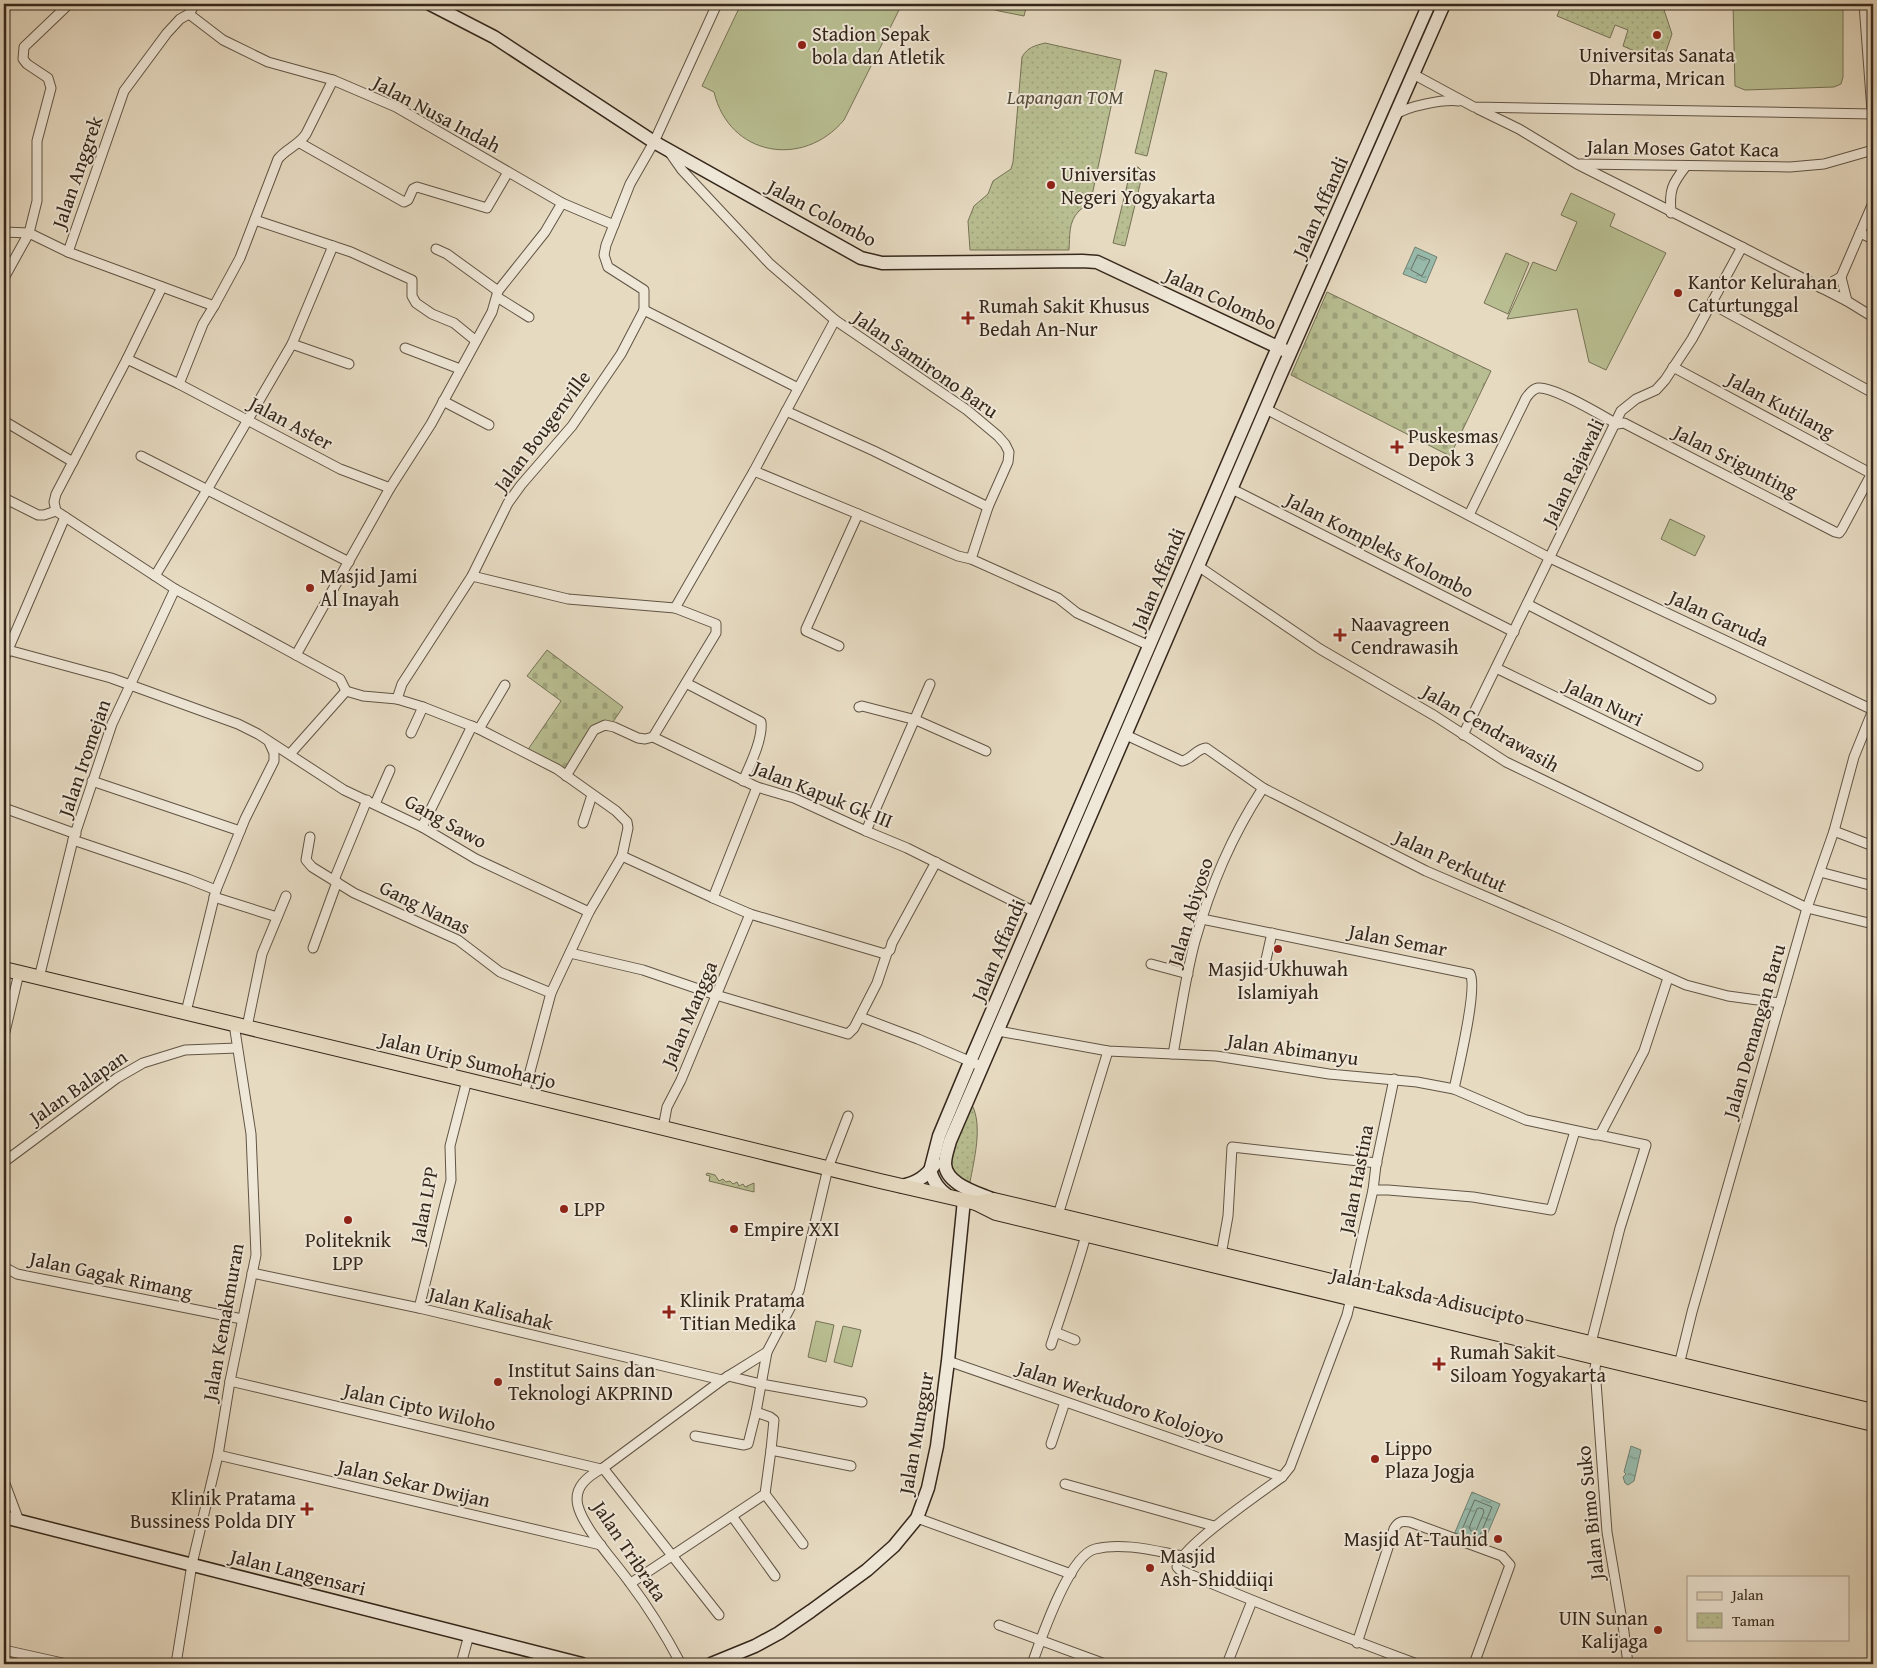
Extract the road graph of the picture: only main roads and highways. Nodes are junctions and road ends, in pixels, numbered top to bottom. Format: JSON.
{"nodes":[{"id":1,"x":430,"y":4,"type":"edge"},
{"id":2,"x":1429,"y":4,"type":"edge"},
{"id":3,"x":1444,"y":4,"type":"edge"},
{"id":4,"x":1285,"y":350,"type":"junction"},
{"id":5,"x":1192,"y":563,"type":"junction"},
{"id":6,"x":1120,"y":732,"type":"junction"},
{"id":7,"x":1041,"y":915,"type":"junction"},
{"id":8,"x":4,"y":969,"type":"edge"},
{"id":9,"x":950,"y":1141,"type":"junction"},
{"id":10,"x":930,"y":1171,"type":"junction"},
{"id":11,"x":901,"y":1186,"type":"junction"},
{"id":12,"x":922,"y":1190,"type":"joint"},
{"id":13,"x":948,"y":1196,"type":"junction"},
{"id":14,"x":994,"y":1200,"type":"junction"},
{"id":15,"x":970,"y":1201,"type":"junction"},
{"id":16,"x":1168,"y":1248,"type":"junction"},
{"id":17,"x":1351,"y":1292,"type":"junction"},
{"id":18,"x":1873,"y":1411,"type":"edge"},
{"id":19,"x":1873,"y":1424,"type":"edge"},
{"id":20,"x":4,"y":1517,"type":"edge"},
{"id":21,"x":727,"y":1660,"type":"edge"},
{"id":22,"x":582,"y":1664,"type":"edge"},
{"id":23,"x":711,"y":1664,"type":"edge"}],
"edges":[{"from":1,"to":4,"type":"main road","name":"Jalan Colombo"},
{"from":2,"to":4,"type":"main road","name":"Jalan Affandi"},
{"from":3,"to":4,"type":"main road","name":"Jalan Affandi"},
{"from":4,"to":5,"type":"main road","name":"Jalan Affandi"},
{"from":4,"to":5,"type":"main road","name":"Jalan Affandi"},
{"from":5,"to":6,"type":"main road","name":"Jalan Affandi"},
{"from":5,"to":6,"type":"main road","name":"Jalan Affandi"},
{"from":6,"to":7,"type":"main road","name":"Jalan Affandi"},
{"from":7,"to":9,"type":"main road","name":"Jalan Affandi"},
{"from":7,"to":10,"type":"main road","name":"Jalan Affandi"},
{"from":8,"to":11,"type":"main road","name":"Jalan Urip Sumoharjo"},
{"from":9,"to":10,"type":"main road"},
{"from":9,"to":14,"type":"main road"},
{"from":10,"to":11,"type":"main road"},
{"from":10,"to":13,"type":"main road"},
{"from":11,"to":12,"type":"main road","name":"Jalan Urip Sumoharjo"},
{"from":12,"to":13,"type":"main road","name":"Jalan Laksda Adisucipto"},
{"from":13,"to":15,"type":"main road","name":"Jalan Laksda Adisucipto"},
{"from":14,"to":15,"type":"main road","name":"Jalan Laksda Adisucipto"},
{"from":14,"to":16,"type":"main road","name":"Jalan Laksda Adisucipto"},
{"from":15,"to":16,"type":"main road","name":"Jalan Laksda Adisucipto"},
{"from":15,"to":21,"type":"main road","name":"Jalan Munggur"},
{"from":16,"to":17,"type":"main road","name":"Jalan Laksda Adisucipto"},
{"from":16,"to":17,"type":"main road","name":"Jalan Laksda Adisucipto"},
{"from":17,"to":18,"type":"main road","name":"Jalan Laksda Adisucipto"},
{"from":17,"to":19,"type":"main road","name":"Jalan Laksda Adisucipto"},
{"from":20,"to":22,"type":"main road","name":"Jalan Langensari"},
{"from":21,"to":23,"type":"main road"}]}
